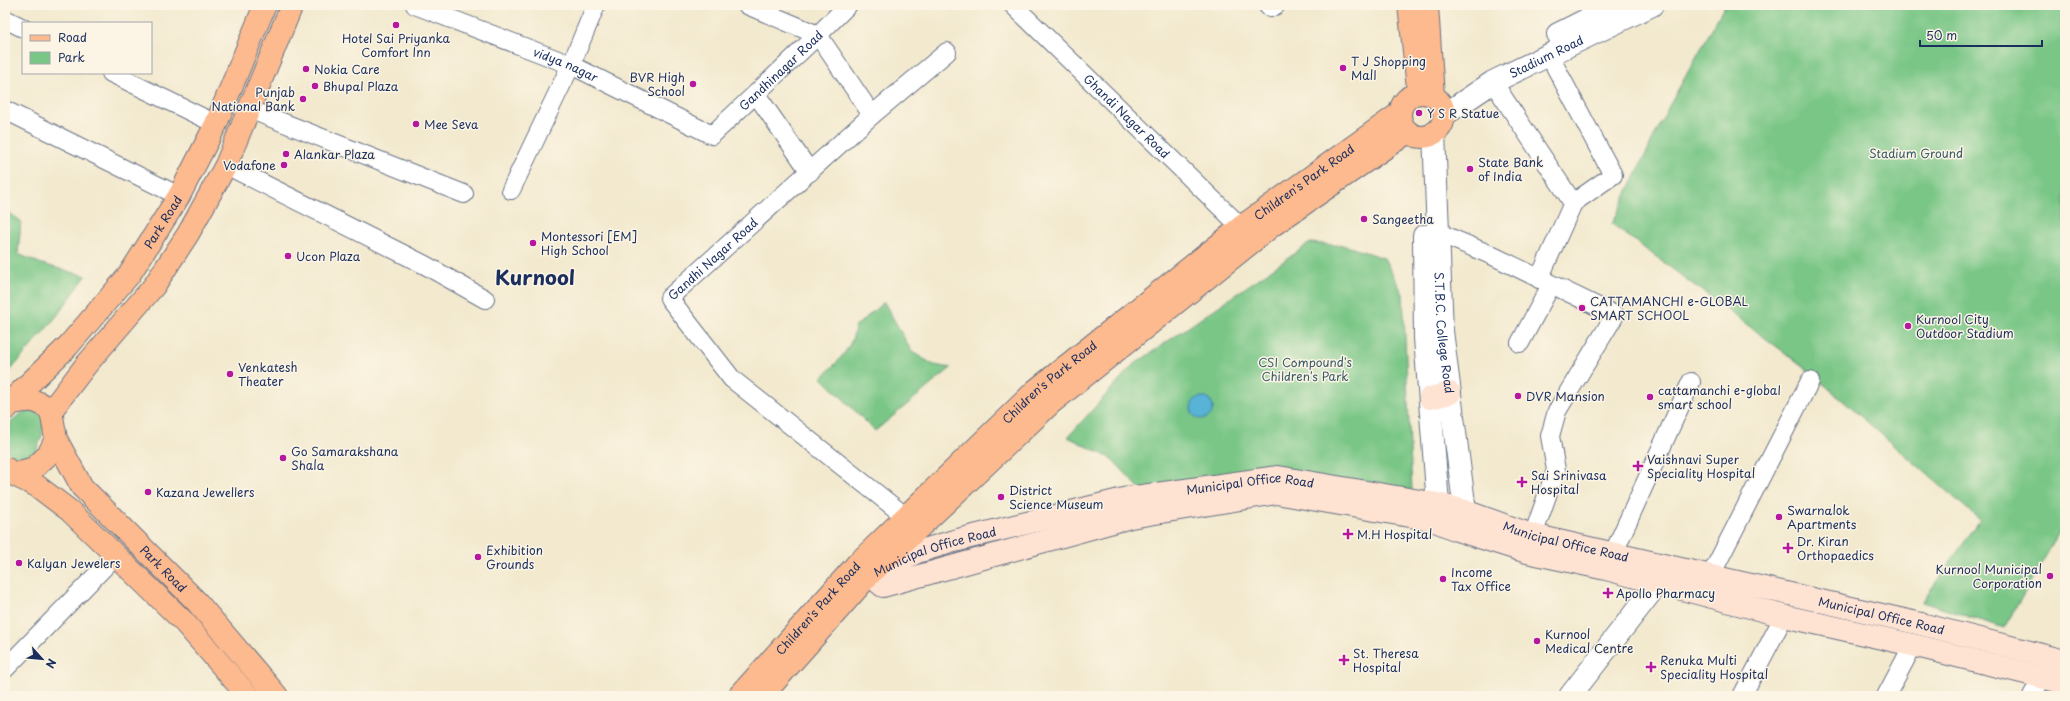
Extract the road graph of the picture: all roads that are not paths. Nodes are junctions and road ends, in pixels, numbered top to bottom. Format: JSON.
{"nodes":[{"id":1,"x":265,"y":5,"type":"edge"},
{"id":2,"x":292,"y":5,"type":"edge"},
{"id":3,"x":416,"y":5,"type":"edge"},
{"id":4,"x":596,"y":5,"type":"edge"},
{"id":5,"x":747,"y":5,"type":"edge"},
{"id":6,"x":848,"y":5,"type":"edge"},
{"id":7,"x":1013,"y":5,"type":"edge"},
{"id":8,"x":1267,"y":5,"type":"edge"},
{"id":9,"x":1276,"y":5,"type":"edge"},
{"id":10,"x":1409,"y":5,"type":"edge"},
{"id":11,"x":1427,"y":5,"type":"edge"},
{"id":12,"x":1616,"y":5,"type":"edge"},
{"id":13,"x":1652,"y":5,"type":"edge"},
{"id":14,"x":5,"y":19,"type":"edge"},
{"id":15,"x":22,"y":28,"type":"edge"},
{"id":16,"x":818,"y":35,"type":"junction"},
{"id":17,"x":947,"y":52,"type":"dead end"},
{"id":18,"x":1549,"y":55,"type":"junction"},
{"id":19,"x":571,"y":65,"type":"junction"},
{"id":20,"x":113,"y":74,"type":"edge"},
{"id":21,"x":1493,"y":82,"type":"junction"},
{"id":22,"x":756,"y":94,"type":"junction"},
{"id":23,"x":249,"y":109,"type":"junction"},
{"id":24,"x":5,"y":110,"type":"edge"},
{"id":25,"x":1425,"y":115,"type":"junction"},
{"id":26,"x":872,"y":116,"type":"junction"},
{"id":27,"x":216,"y":124,"type":"junction"},
{"id":28,"x":712,"y":135,"type":"joint"},
{"id":29,"x":226,"y":165,"type":"junction"},
{"id":30,"x":810,"y":172,"type":"junction"},
{"id":31,"x":511,"y":190,"type":"dead end"},
{"id":32,"x":464,"y":194,"type":"dead end"},
{"id":33,"x":179,"y":196,"type":"junction"},
{"id":34,"x":1573,"y":203,"type":"junction"},
{"id":35,"x":1241,"y":227,"type":"junction"},
{"id":36,"x":1439,"y":233,"type":"junction"},
{"id":37,"x":1545,"y":282,"type":"junction"},
{"id":38,"x":485,"y":299,"type":"dead end"},
{"id":39,"x":1520,"y":343,"type":"dead end"},
{"id":40,"x":1810,"y":381,"type":"dead end"},
{"id":41,"x":1691,"y":382,"type":"dead end"},
{"id":42,"x":1440,"y":396,"type":"junction"},
{"id":43,"x":7,"y":408,"type":"edge"},
{"id":44,"x":51,"y":411,"type":"junction"},
{"id":45,"x":56,"y":439,"type":"junction"},
{"id":46,"x":9,"y":470,"type":"edge"},
{"id":47,"x":1435,"y":512,"type":"junction"},
{"id":48,"x":904,"y":516,"type":"junction"},
{"id":49,"x":1461,"y":520,"type":"junction"},
{"id":50,"x":1530,"y":544,"type":"junction"},
{"id":51,"x":115,"y":556,"type":"junction"},
{"id":52,"x":1610,"y":560,"type":"junction"},
{"id":53,"x":863,"y":569,"type":"junction"},
{"id":54,"x":1711,"y":575,"type":"junction"},
{"id":55,"x":1658,"y":583,"type":"junction"},
{"id":56,"x":1784,"y":616,"type":"junction"},
{"id":57,"x":1913,"y":645,"type":"junction"},
{"id":58,"x":2065,"y":661,"type":"edge"},
{"id":59,"x":5,"y":669,"type":"edge"},
{"id":60,"x":2065,"y":683,"type":"edge"},
{"id":61,"x":2037,"y":687,"type":"edge"},
{"id":62,"x":248,"y":696,"type":"edge"},
{"id":63,"x":277,"y":696,"type":"edge"},
{"id":64,"x":739,"y":696,"type":"edge"},
{"id":65,"x":762,"y":696,"type":"edge"},
{"id":66,"x":1570,"y":696,"type":"edge"},
{"id":67,"x":1742,"y":696,"type":"edge"},
{"id":68,"x":1886,"y":696,"type":"edge"}],
"edges":[{"from":1,"to":27,"type":"main road","name":"Park Road"},
{"from":2,"to":23,"type":"main road"},
{"from":3,"to":19,"type":"street","name":"vidya nagar"},
{"from":4,"to":19,"type":"street"},
{"from":5,"to":16,"type":"street"},
{"from":6,"to":16,"type":"street","name":"Gandhinagar Road"},
{"from":7,"to":35,"type":"street","name":"Ghandi Nagar Road"},
{"from":8,"to":9,"type":"street"},
{"from":10,"to":25,"type":"main road","name":"S.T.B.C. College Road"},
{"from":11,"to":25,"type":"main road","name":"S.T.B.C. College Road"},
{"from":12,"to":25,"type":"street","name":"Stadium Road"},
{"from":13,"to":18,"type":"street","name":"Stadium Road"},
{"from":14,"to":15,"type":"street"},
{"from":16,"to":22,"type":"street","name":"Gandhinagar Road"},
{"from":16,"to":26,"type":"street"},
{"from":17,"to":26,"type":"street","name":"Gandhi Nagar Road"},
{"from":18,"to":21,"type":"street","name":"Stadium Road"},
{"from":18,"to":34,"type":"street"},
{"from":19,"to":28,"type":"street","name":"vidya nagar"},
{"from":19,"to":31,"type":"street"},
{"from":20,"to":27,"type":"street"},
{"from":21,"to":25,"type":"street","name":"Stadium Road"},
{"from":21,"to":34,"type":"street"},
{"from":22,"to":28,"type":"street","name":"Gandhinagar Road"},
{"from":22,"to":30,"type":"street"},
{"from":23,"to":29,"type":"main road"},
{"from":23,"to":32,"type":"street"},
{"from":24,"to":33,"type":"street"},
{"from":25,"to":35,"type":"main road","name":"Children's Park Road"},
{"from":25,"to":36,"type":"street","name":"S.T.B.C. College Road"},
{"from":25,"to":42,"type":"street"},
{"from":25,"to":53,"type":"main road","name":"Children's Park Road"},
{"from":26,"to":30,"type":"street","name":"Gandhi Nagar Road"},
{"from":27,"to":33,"type":"main road","name":"Park Road"},
{"from":29,"to":38,"type":"street"},
{"from":29,"to":44,"type":"main road"},
{"from":30,"to":48,"type":"street","name":"Gandhi Nagar Road"},
{"from":33,"to":43,"type":"main road","name":"Park Road"},
{"from":34,"to":37,"type":"street"},
{"from":35,"to":48,"type":"main road","name":"Children's Park Road"},
{"from":36,"to":37,"type":"street"},
{"from":36,"to":42,"type":"street","name":"S.T.B.C. College Road"},
{"from":37,"to":39,"type":"street"},
{"from":37,"to":50,"type":"street"},
{"from":40,"to":54,"type":"street"},
{"from":41,"to":52,"type":"street"},
{"from":42,"to":47,"type":"street"},
{"from":42,"to":49,"type":"street","name":"S.T.B.C. College Road"},
{"from":43,"to":44,"type":"main road"},
{"from":44,"to":45,"type":"main road","name":"Park Road"},
{"from":45,"to":46,"type":"main road"},
{"from":45,"to":63,"type":"main road","name":"Park Road"},
{"from":46,"to":51,"type":"main road","name":"Park Road"},
{"from":47,"to":49,"type":"main road","name":"Municipal Office Road"},
{"from":47,"to":53,"type":"main road","name":"Municipal Office Road"},
{"from":48,"to":53,"type":"main road","name":"Children's Park Road"},
{"from":49,"to":50,"type":"main road","name":"Municipal Office Road"},
{"from":50,"to":52,"type":"main road","name":"Municipal Office Road"},
{"from":51,"to":59,"type":"street"},
{"from":51,"to":62,"type":"main road","name":"Park Road"},
{"from":52,"to":54,"type":"main road","name":"Municipal Office Road"},
{"from":52,"to":55,"type":"main road","name":"Municipal Office Road"},
{"from":53,"to":64,"type":"main road","name":"Children's Park Road"},
{"from":53,"to":65,"type":"main road","name":"Children's Park Road"},
{"from":54,"to":58,"type":"main road","name":"Municipal Office Road"},
{"from":55,"to":56,"type":"main road","name":"Municipal Office Road"},
{"from":55,"to":66,"type":"street"},
{"from":56,"to":57,"type":"main road","name":"Municipal Office Road"},
{"from":56,"to":67,"type":"street"},
{"from":57,"to":61,"type":"main road","name":"Municipal Office Road"},
{"from":57,"to":68,"type":"street"},
{"from":60,"to":61,"type":"main road","name":"Municipal Office Road"}]}
